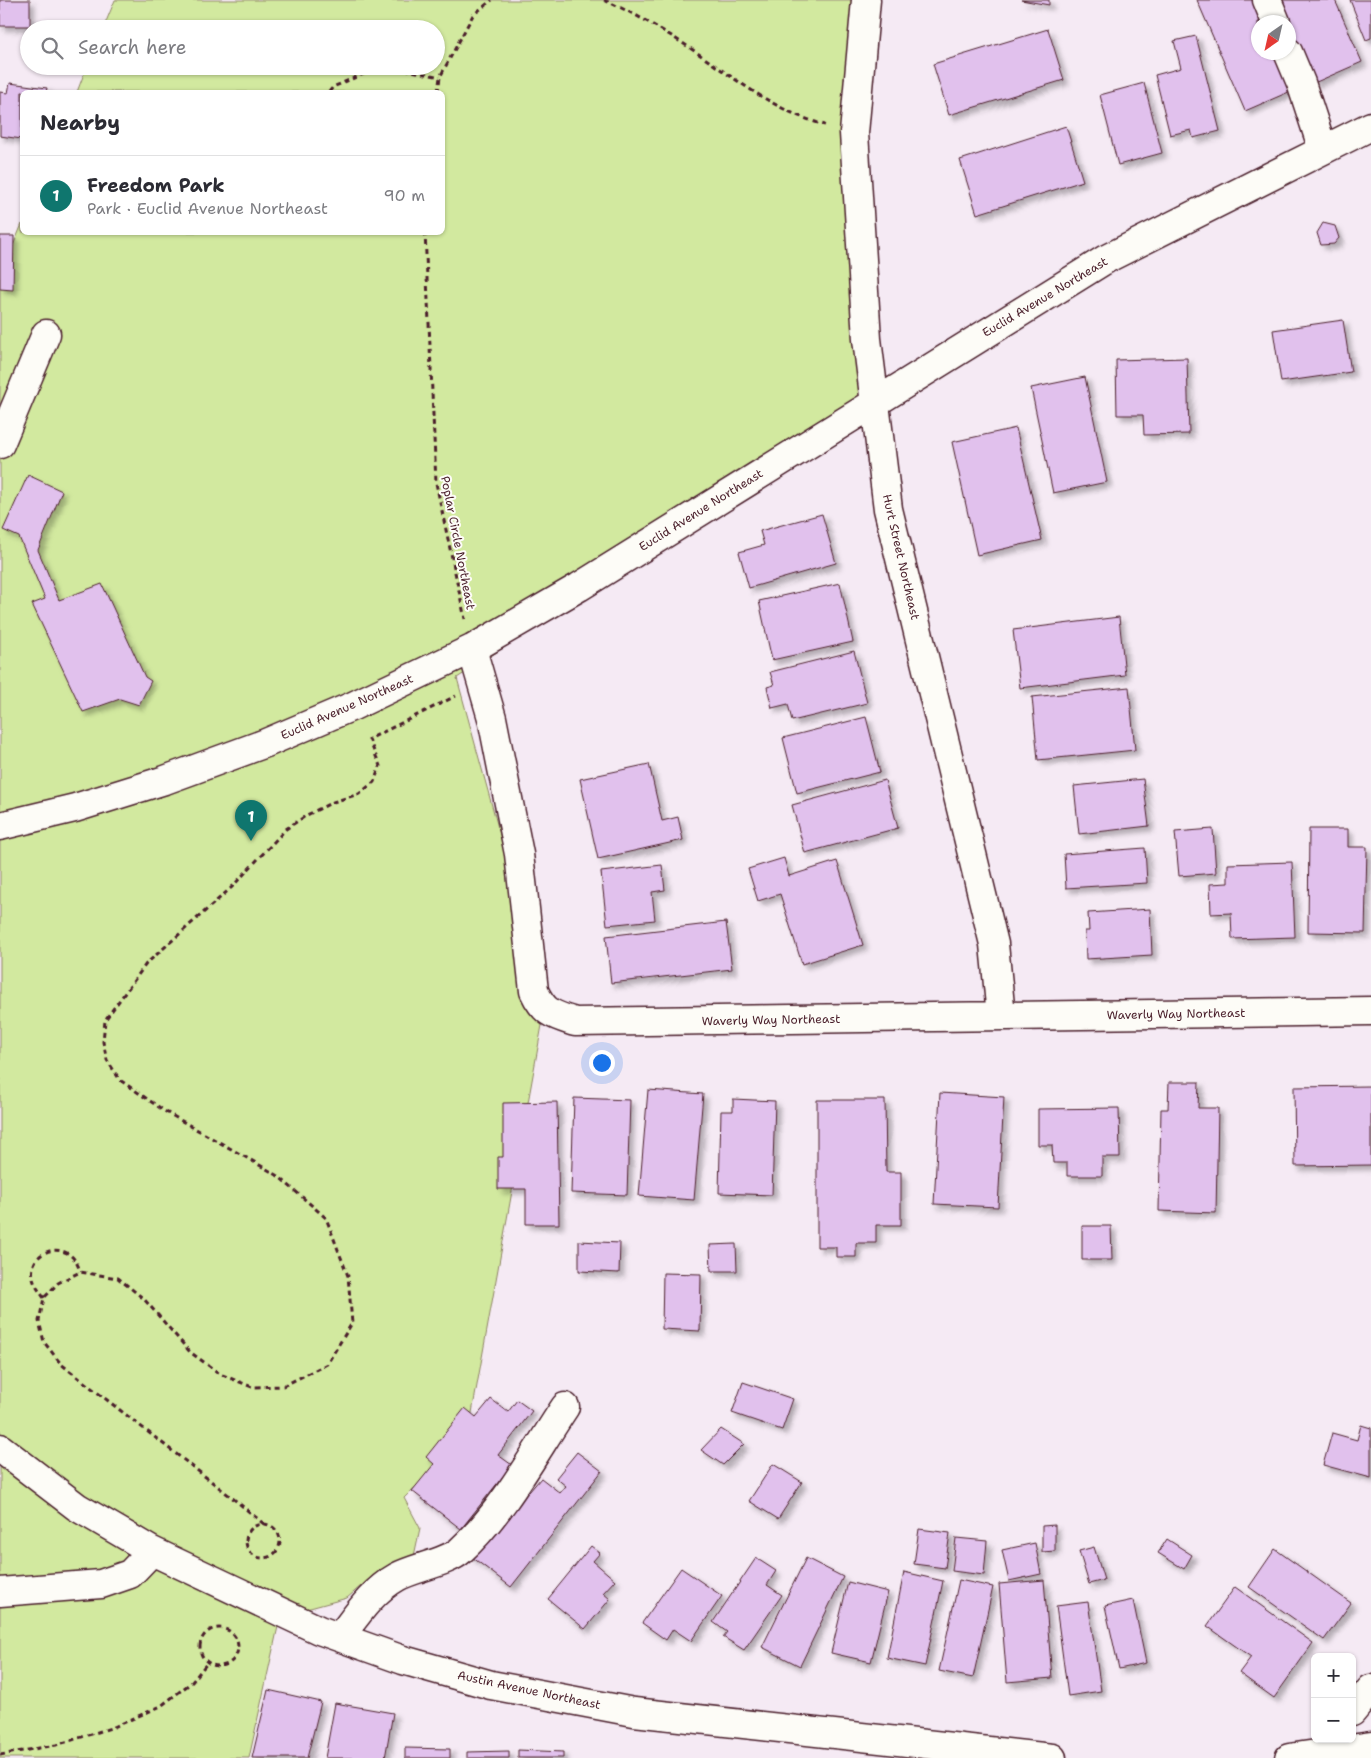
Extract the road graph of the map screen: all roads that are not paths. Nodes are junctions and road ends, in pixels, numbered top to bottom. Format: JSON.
{"nodes":[{"id":1,"x":866,"y":0,"type":"edge"},
{"id":2,"x":1267,"y":0,"type":"edge"},
{"id":3,"x":1273,"y":15,"type":"edge"},
{"id":4,"x":1291,"y":60,"type":"edge"},
{"id":5,"x":1371,"y":126,"type":"edge"},
{"id":6,"x":1323,"y":150,"type":"junction"},
{"id":7,"x":46,"y":334,"type":"dead end"},
{"id":8,"x":874,"y":402,"type":"junction"},
{"id":9,"x":0,"y":444,"type":"edge"},
{"id":10,"x":472,"y":649,"type":"junction"},
{"id":11,"x":1,"y":821,"type":"edge"},
{"id":12,"x":1371,"y":1011,"type":"edge"},
{"id":13,"x":1001,"y":1016,"type":"junction"},
{"id":14,"x":565,"y":1407,"type":"dead end"},
{"id":15,"x":0,"y":1448,"type":"edge"},
{"id":16,"x":152,"y":1551,"type":"junction"},
{"id":17,"x":0,"y":1592,"type":"edge"},
{"id":18,"x":340,"y":1638,"type":"junction"},
{"id":19,"x":1371,"y":1689,"type":"edge"},
{"id":20,"x":1356,"y":1707,"type":"edge"},
{"id":21,"x":1327,"y":1746,"type":"edge"},
{"id":22,"x":1371,"y":1746,"type":"edge"},
{"id":23,"x":1052,"y":1758,"type":"edge"},
{"id":24,"x":1289,"y":1758,"type":"edge"}],
"edges":[{"from":1,"to":8,"type":"street","name":"Hurt Street Northeast"},
{"from":2,"to":3,"type":"street"},
{"from":4,"to":6,"type":"street"},
{"from":5,"to":6,"type":"street","name":"Euclid Avenue Northeast"},
{"from":6,"to":8,"type":"street","name":"Euclid Avenue Northeast"},
{"from":7,"to":9,"type":"street"},
{"from":8,"to":10,"type":"street","name":"Euclid Avenue Northeast"},
{"from":8,"to":13,"type":"street","name":"Hurt Street Northeast"},
{"from":10,"to":11,"type":"street","name":"Euclid Avenue Northeast"},
{"from":10,"to":13,"type":"street","name":"Waverly Way Northeast"},
{"from":12,"to":13,"type":"street","name":"Waverly Way Northeast"},
{"from":14,"to":18,"type":"street"},
{"from":15,"to":16,"type":"street","name":"Austin Avenue Northeast"},
{"from":16,"to":17,"type":"street"},
{"from":16,"to":18,"type":"street","name":"Austin Avenue Northeast"},
{"from":18,"to":23,"type":"street","name":"Austin Avenue Northeast"},
{"from":19,"to":20,"type":"street"},
{"from":21,"to":22,"type":"street"},
{"from":21,"to":24,"type":"street"}]}
